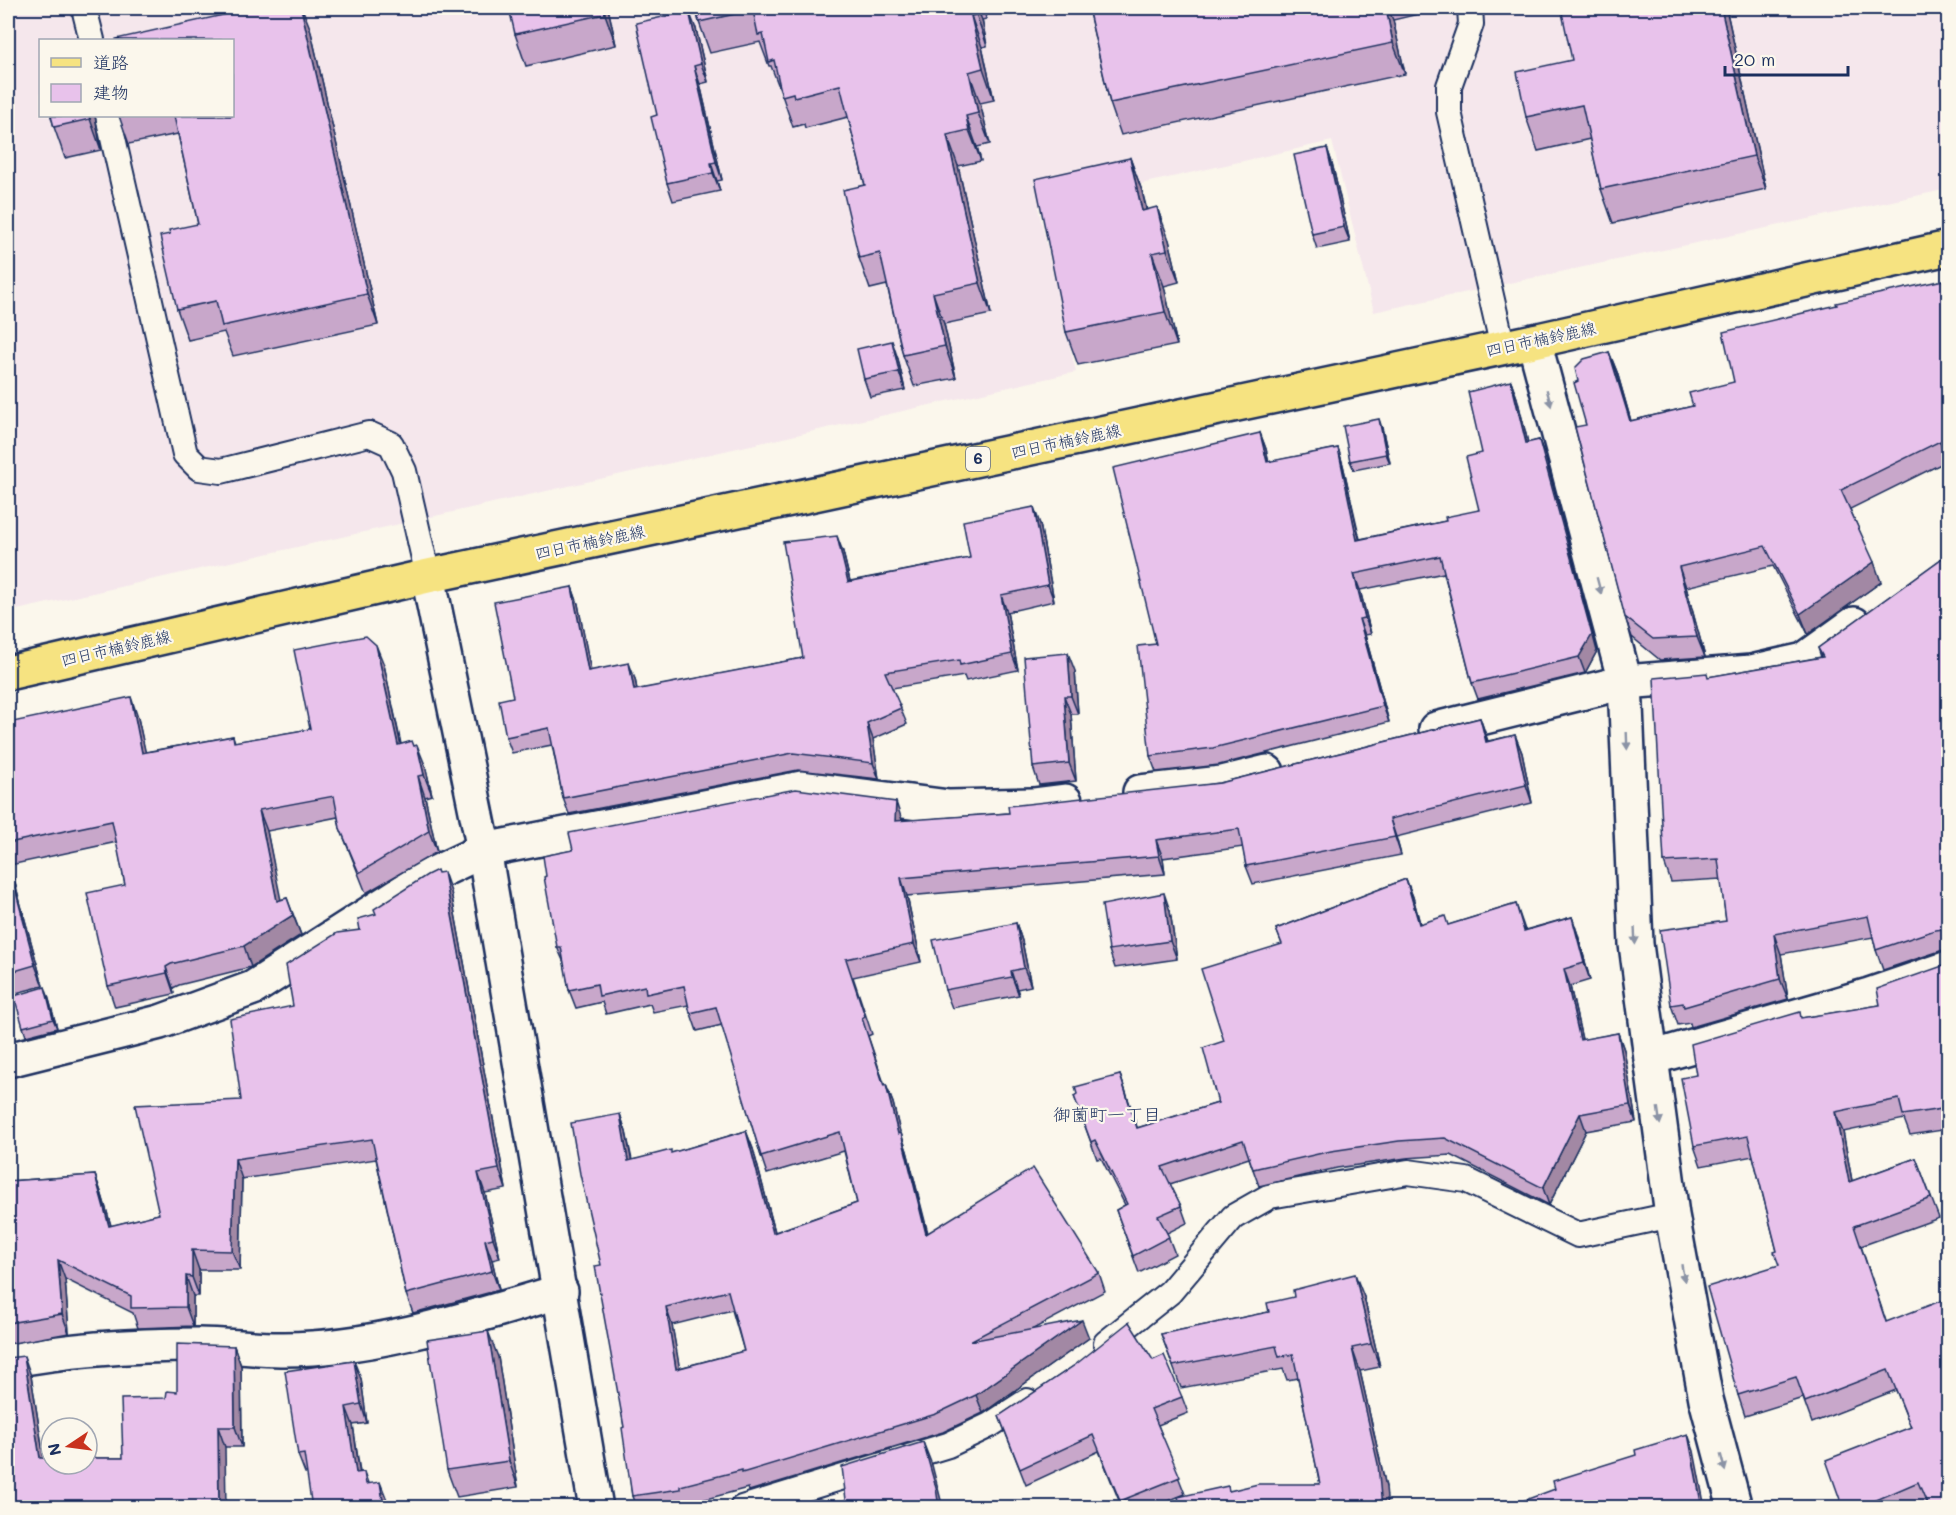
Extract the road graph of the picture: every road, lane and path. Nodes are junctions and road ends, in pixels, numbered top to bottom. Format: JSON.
{"nodes":[{"id":1,"x":84,"y":8,"type":"edge"},
{"id":2,"x":1470,"y":8,"type":"edge"},
{"id":3,"x":92,"y":39,"type":"edge"},
{"id":4,"x":108,"y":117,"type":"edge"},
{"id":5,"x":1948,"y":248,"type":"edge"},
{"id":6,"x":1534,"y":341,"type":"junction"},
{"id":7,"x":1503,"y":348,"type":"junction"},
{"id":8,"x":428,"y":576,"type":"junction"},
{"id":9,"x":1881,"y":605,"type":"edge"},
{"id":10,"x":8,"y":673,"type":"edge"},
{"id":11,"x":1625,"y":682,"type":"junction"},
{"id":12,"x":1406,"y":737,"type":"edge"},
{"id":13,"x":1291,"y":766,"type":"edge"},
{"id":14,"x":484,"y":850,"type":"junction"},
{"id":15,"x":1948,"y":968,"type":"edge"},
{"id":16,"x":1651,"y":1058,"type":"junction"},
{"id":17,"x":8,"y":1060,"type":"edge"},
{"id":18,"x":1672,"y":1215,"type":"junction"},
{"id":19,"x":561,"y":1291,"type":"junction"},
{"id":20,"x":1090,"y":1355,"type":"edge"},
{"id":21,"x":8,"y":1361,"type":"edge"},
{"id":22,"x":1045,"y":1388,"type":"edge"},
{"id":23,"x":596,"y":1508,"type":"edge"},
{"id":24,"x":742,"y":1508,"type":"edge"},
{"id":25,"x":1736,"y":1508,"type":"edge"}],
"edges":[{"from":1,"to":3,"type":"lane"},
{"from":2,"to":7,"type":"lane"},
{"from":4,"to":8,"type":"lane"},
{"from":5,"to":6,"type":"main road","name":"四日市楠鈴鹿線","number":"6"},
{"from":6,"to":7,"type":"main road","name":"四日市楠鈴鹿線","number":"6"},
{"from":6,"to":11,"type":"street","one_way":true},
{"from":7,"to":8,"type":"main road","name":"四日市楠鈴鹿線","number":"6"},
{"from":8,"to":10,"type":"main road","name":"四日市楠鈴鹿線","number":"6"},
{"from":8,"to":14,"type":"street"},
{"from":9,"to":11,"type":"street"},
{"from":11,"to":12,"type":"street"},
{"from":11,"to":16,"type":"street","one_way":true},
{"from":13,"to":14,"type":"street"},
{"from":14,"to":17,"type":"street"},
{"from":14,"to":19,"type":"street"},
{"from":15,"to":16,"type":"street"},
{"from":16,"to":18,"type":"street","one_way":true},
{"from":18,"to":20,"type":"lane"},
{"from":18,"to":25,"type":"street","one_way":true},
{"from":19,"to":21,"type":"street"},
{"from":19,"to":23,"type":"street"},
{"from":22,"to":24,"type":"lane"}]}
